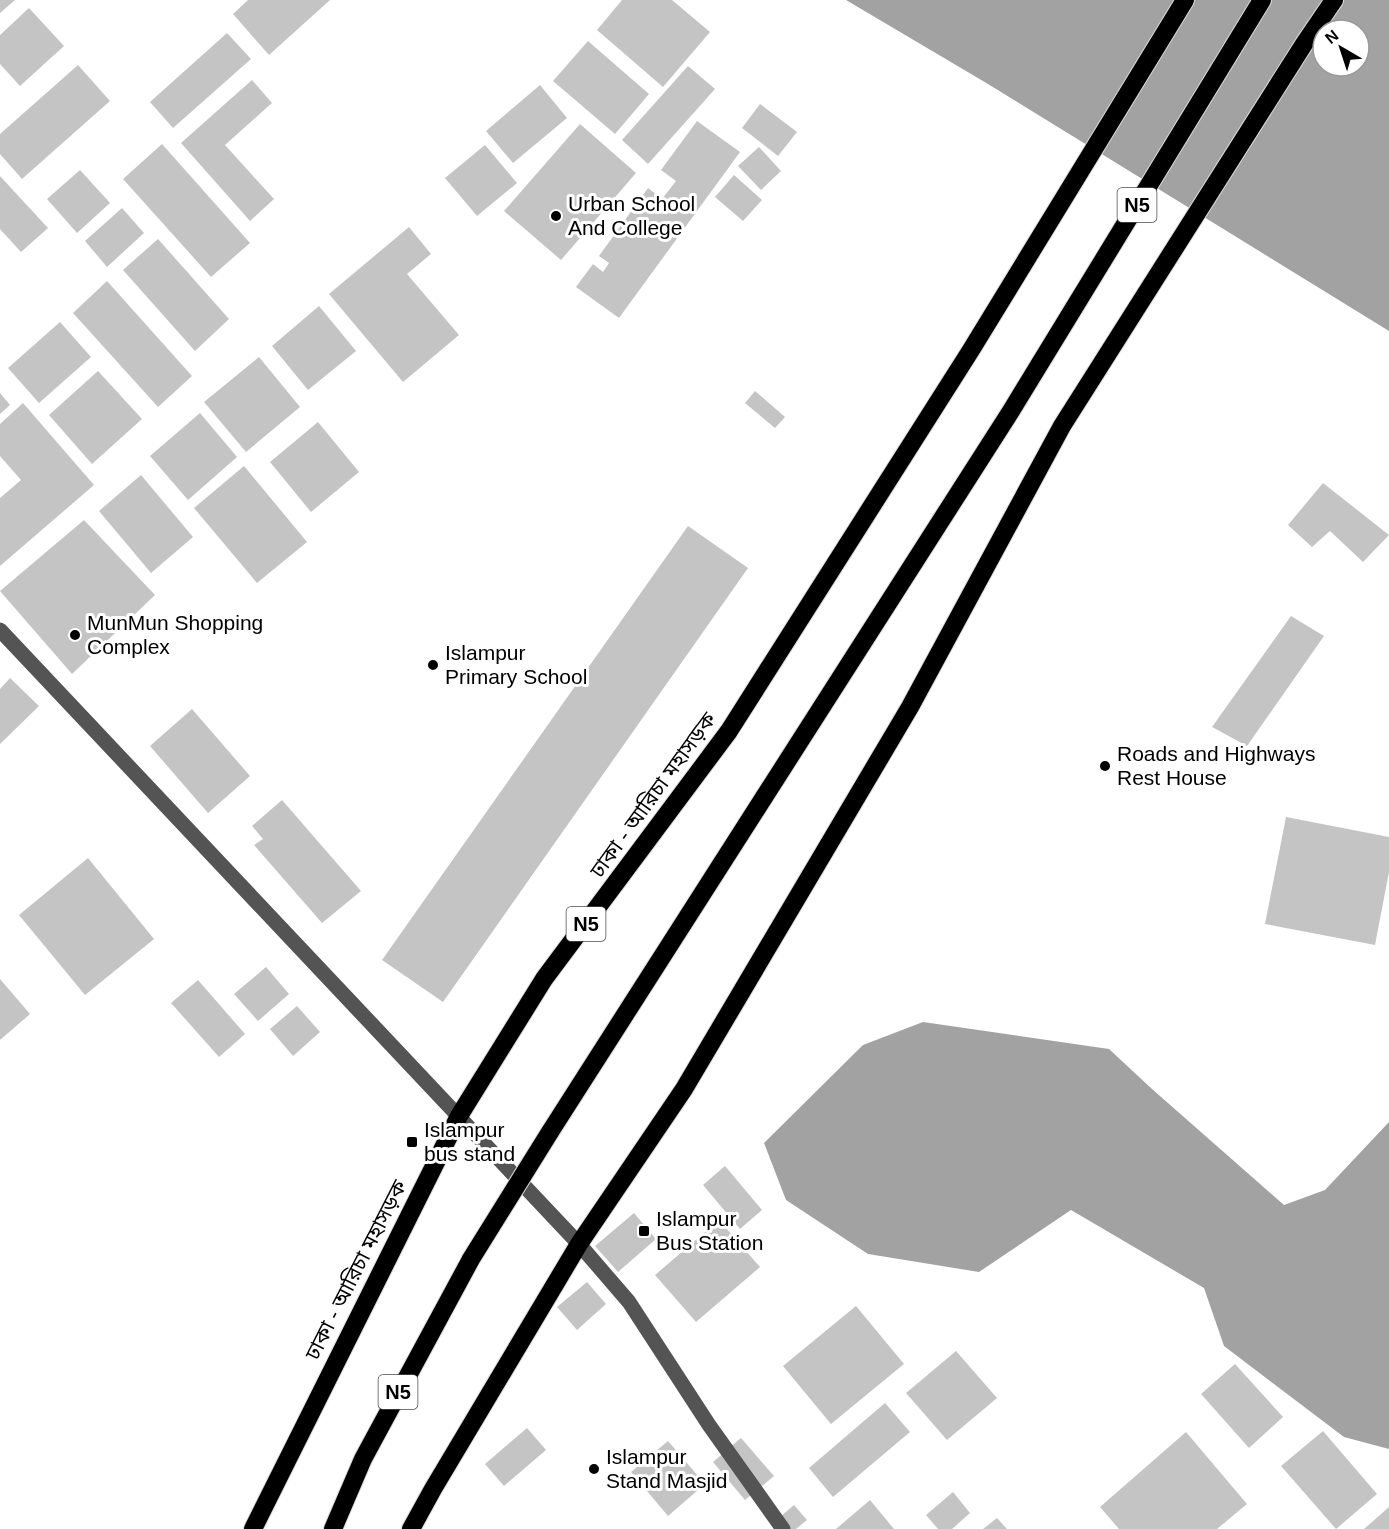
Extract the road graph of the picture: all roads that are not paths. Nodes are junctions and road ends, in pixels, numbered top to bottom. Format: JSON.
{"nodes":[{"id":1,"x":1185,"y":0,"type":"edge"},
{"id":2,"x":1262,"y":0,"type":"edge"},
{"id":3,"x":1334,"y":0,"type":"edge"},
{"id":4,"x":0,"y":630,"type":"edge"},
{"id":5,"x":459,"y":1116,"type":"junction"},
{"id":6,"x":579,"y":1244,"type":"junction"},
{"id":7,"x":252,"y":1529,"type":"edge"},
{"id":8,"x":333,"y":1529,"type":"edge"},
{"id":9,"x":411,"y":1529,"type":"edge"},
{"id":10,"x":783,"y":1529,"type":"edge"}],
"edges":[{"from":1,"to":5,"type":"highway","name":"ঢাকা - আরিচা মহাসড়ক","number":"N5"},
{"from":2,"to":8,"type":"highway","number":"N5","bridge":true},
{"from":3,"to":6,"type":"highway"},
{"from":4,"to":5,"type":"street"},
{"from":5,"to":6,"type":"street"},
{"from":5,"to":7,"type":"highway","name":"ঢাকা - আরিচা মহাসড়ক","number":"N5"},
{"from":6,"to":9,"type":"highway"},
{"from":6,"to":10,"type":"street"}]}
